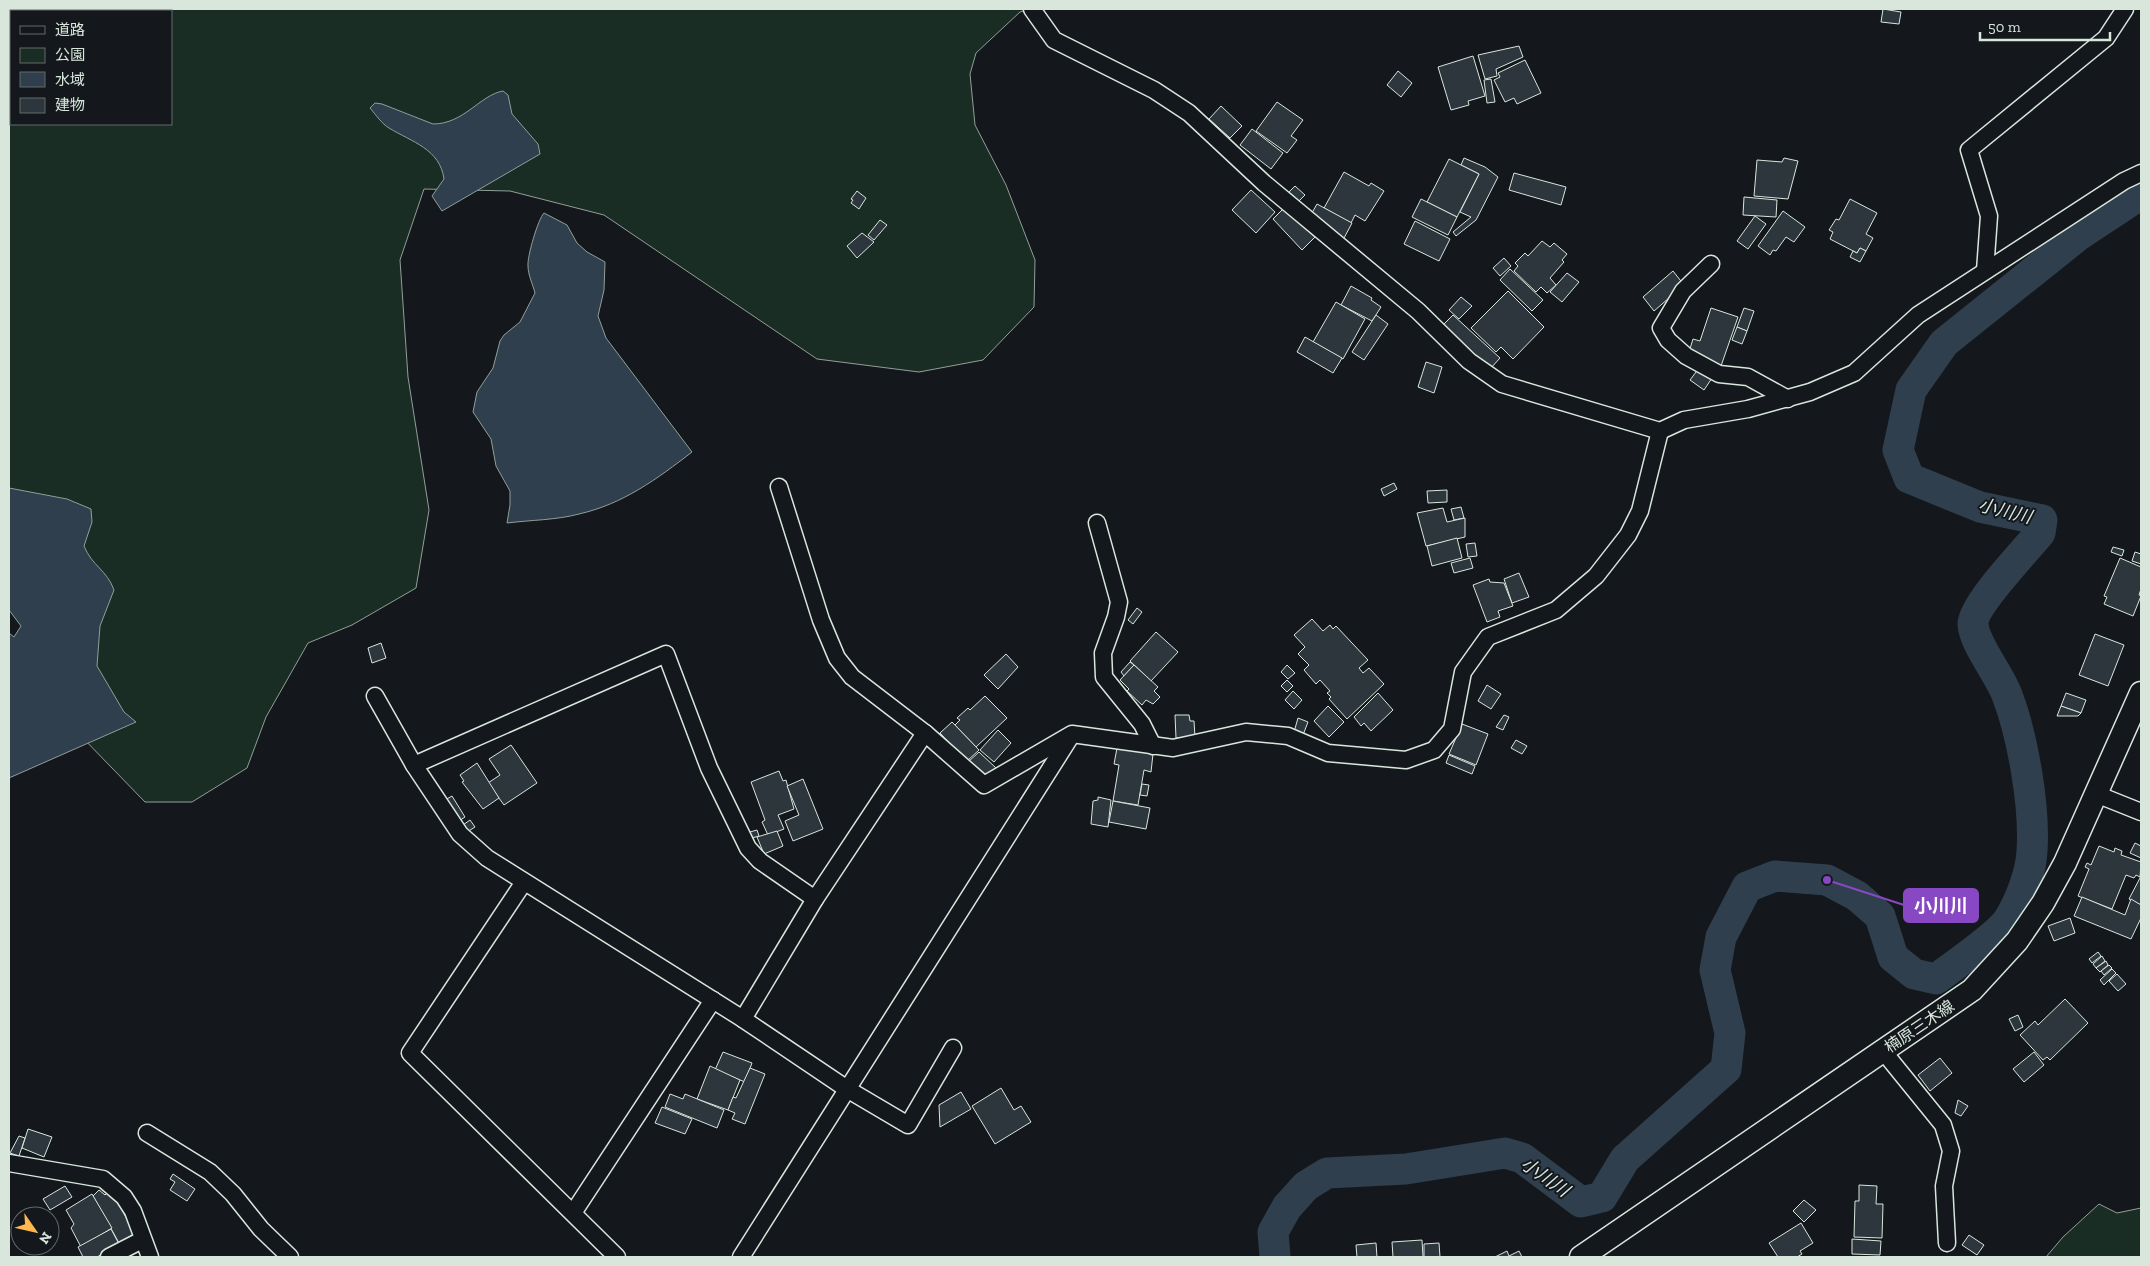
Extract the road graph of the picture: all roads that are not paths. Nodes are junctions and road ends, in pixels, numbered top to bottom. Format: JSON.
{"nodes":[{"id":1,"x":1032,"y":9,"type":"edge"},
{"id":2,"x":2125,"y":9,"type":"edge"},
{"id":3,"x":2141,"y":173,"type":"edge"},
{"id":4,"x":1711,"y":264,"type":"dead end"},
{"id":5,"x":1985,"y":271,"type":"junction"},
{"id":6,"x":1788,"y":399,"type":"junction"},
{"id":7,"x":1660,"y":431,"type":"junction"},
{"id":8,"x":779,"y":487,"type":"dead end"},
{"id":9,"x":1097,"y":523,"type":"dead end"},
{"id":10,"x":2141,"y":693,"type":"edge"},
{"id":11,"x":376,"y":696,"type":"dead end"},
{"id":12,"x":925,"y":733,"type":"junction"},
{"id":13,"x":1072,"y":734,"type":"junction"},
{"id":14,"x":1153,"y":746,"type":"junction"},
{"id":15,"x":414,"y":765,"type":"junction"},
{"id":16,"x":2096,"y":794,"type":"junction"},
{"id":17,"x":2141,"y":812,"type":"edge"},
{"id":18,"x":524,"y":882,"type":"junction"},
{"id":19,"x":816,"y":899,"type":"junction"},
{"id":20,"x":713,"y":1000,"type":"junction"},
{"id":21,"x":743,"y":1019,"type":"junction"},
{"id":22,"x":953,"y":1048,"type":"dead end"},
{"id":23,"x":1883,"y":1051,"type":"junction"},
{"id":24,"x":847,"y":1089,"type":"junction"},
{"id":25,"x":147,"y":1133,"type":"dead end"},
{"id":26,"x":9,"y":1164,"type":"edge"},
{"id":27,"x":573,"y":1214,"type":"junction"},
{"id":28,"x":142,"y":1240,"type":"junction"},
{"id":29,"x":1948,"y":1244,"type":"dead end"},
{"id":30,"x":109,"y":1257,"type":"edge"},
{"id":31,"x":150,"y":1257,"type":"edge"},
{"id":32,"x":290,"y":1257,"type":"edge"},
{"id":33,"x":617,"y":1257,"type":"edge"},
{"id":34,"x":742,"y":1257,"type":"edge"},
{"id":35,"x":1581,"y":1257,"type":"edge"}],
"edges":[{"from":1,"to":7,"type":"street"},
{"from":2,"to":5,"type":"street"},
{"from":3,"to":5,"type":"street"},
{"from":4,"to":6,"type":"street"},
{"from":5,"to":6,"type":"street"},
{"from":6,"to":7,"type":"street"},
{"from":7,"to":14,"type":"street"},
{"from":8,"to":12,"type":"street"},
{"from":9,"to":14,"type":"street"},
{"from":10,"to":16,"type":"main road","name":"楠原三木線"},
{"from":11,"to":15,"type":"street"},
{"from":12,"to":13,"type":"street"},
{"from":12,"to":19,"type":"street"},
{"from":13,"to":14,"type":"street"},
{"from":13,"to":24,"type":"street"},
{"from":15,"to":18,"type":"street"},
{"from":15,"to":19,"type":"street"},
{"from":16,"to":17,"type":"street"},
{"from":16,"to":23,"type":"main road","name":"楠原三木線"},
{"from":18,"to":20,"type":"street"},
{"from":18,"to":27,"type":"street"},
{"from":19,"to":21,"type":"street"},
{"from":20,"to":21,"type":"street"},
{"from":20,"to":27,"type":"street"},
{"from":21,"to":24,"type":"street"},
{"from":22,"to":24,"type":"street"},
{"from":23,"to":29,"type":"street"},
{"from":23,"to":35,"type":"main road","name":"楠原三木線"},
{"from":24,"to":34,"type":"street"},
{"from":25,"to":32,"type":"street"},
{"from":26,"to":28,"type":"street"},
{"from":27,"to":33,"type":"street"},
{"from":28,"to":30,"type":"street"},
{"from":28,"to":31,"type":"street"}]}
